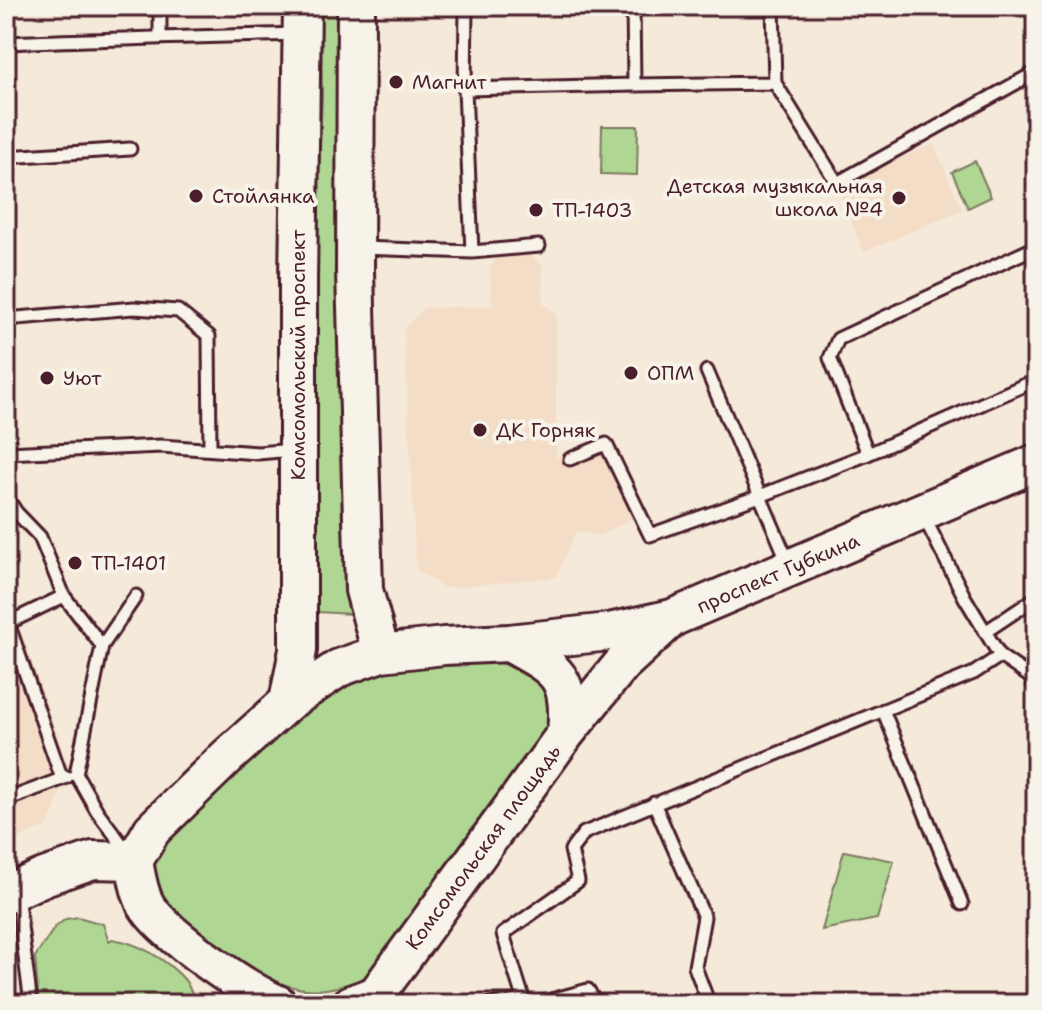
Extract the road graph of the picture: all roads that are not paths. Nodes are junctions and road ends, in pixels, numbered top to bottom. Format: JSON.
{"nodes":[{"id":1,"x":160,"y":6,"type":"edge"},
{"id":2,"x":356,"y":6,"type":"edge"},
{"id":3,"x":466,"y":6,"type":"edge"},
{"id":4,"x":633,"y":6,"type":"edge"},
{"id":5,"x":773,"y":6,"type":"edge"},
{"id":6,"x":301,"y":20,"type":"edge"},
{"id":7,"x":160,"y":36,"type":"junction"},
{"id":8,"x":6,"y":43,"type":"edge"},
{"id":9,"x":1036,"y":72,"type":"edge"},
{"id":10,"x":775,"y":83,"type":"junction"},
{"id":11,"x":634,"y":85,"type":"junction"},
{"id":12,"x":465,"y":89,"type":"junction"},
{"id":13,"x":130,"y":149,"type":"dead end"},
{"id":14,"x":6,"y":157,"type":"edge"},
{"id":15,"x":539,"y":246,"type":"dead end"},
{"id":16,"x":356,"y":247,"type":"junction"},
{"id":17,"x":1036,"y":247,"type":"edge"},
{"id":18,"x":472,"y":252,"type":"junction"},
{"id":19,"x":6,"y":319,"type":"edge"},
{"id":20,"x":707,"y":371,"type":"dead end"},
{"id":21,"x":1036,"y":380,"type":"edge"},
{"id":22,"x":210,"y":448,"type":"junction"},
{"id":23,"x":297,"y":449,"type":"junction"},
{"id":24,"x":6,"y":453,"type":"edge"},
{"id":25,"x":868,"y":454,"type":"junction"},
{"id":26,"x":570,"y":459,"type":"dead end"},
{"id":27,"x":1036,"y":463,"type":"edge"},
{"id":28,"x":6,"y":496,"type":"edge"},
{"id":29,"x":760,"y":496,"type":"junction"},
{"id":30,"x":921,"y":511,"type":"junction"},
{"id":31,"x":790,"y":566,"type":"junction"},
{"id":32,"x":64,"y":596,"type":"junction"},
{"id":33,"x":136,"y":596,"type":"dead end"},
{"id":34,"x":1036,"y":598,"type":"edge"},
{"id":35,"x":672,"y":618,"type":"junction"},
{"id":36,"x":985,"y":632,"type":"junction"},
{"id":37,"x":509,"y":643,"type":"junction"},
{"id":38,"x":102,"y":646,"type":"junction"},
{"id":39,"x":381,"y":653,"type":"junction"},
{"id":40,"x":1000,"y":656,"type":"junction"},
{"id":41,"x":1036,"y":687,"type":"edge"},
{"id":42,"x":288,"y":702,"type":"junction"},
{"id":43,"x":883,"y":710,"type":"junction"},
{"id":44,"x":566,"y":733,"type":"junction"},
{"id":45,"x":76,"y":774,"type":"junction"},
{"id":46,"x":62,"y":779,"type":"junction"},
{"id":47,"x":6,"y":800,"type":"edge"},
{"id":48,"x":654,"y":803,"type":"junction"},
{"id":49,"x":134,"y":861,"type":"junction"},
{"id":50,"x":11,"y":892,"type":"edge"},
{"id":51,"x":962,"y":904,"type":"dead end"},
{"id":52,"x":371,"y":1001,"type":"edge"},
{"id":53,"x":530,"y":1003,"type":"edge"},
{"id":54,"x":31,"y":1004,"type":"edge"},
{"id":55,"x":278,"y":1004,"type":"edge"},
{"id":56,"x":489,"y":1004,"type":"edge"},
{"id":57,"x":596,"y":1004,"type":"edge"},
{"id":58,"x":709,"y":1004,"type":"edge"}],
"edges":[{"from":1,"to":7,"type":"lane"},
{"from":2,"to":16,"type":"main road"},
{"from":3,"to":12,"type":"lane"},
{"from":4,"to":11,"type":"lane"},
{"from":5,"to":10,"type":"lane"},
{"from":6,"to":7,"type":"lane"},
{"from":6,"to":23,"type":"main road","name":"Комсомольский проспект"},
{"from":7,"to":8,"type":"lane"},
{"from":9,"to":10,"type":"lane"},
{"from":10,"to":11,"type":"lane"},
{"from":11,"to":12,"type":"lane"},
{"from":12,"to":18,"type":"lane"},
{"from":13,"to":14,"type":"lane"},
{"from":15,"to":18,"type":"lane"},
{"from":16,"to":18,"type":"lane"},
{"from":16,"to":39,"type":"main road"},
{"from":17,"to":25,"type":"lane"},
{"from":19,"to":22,"type":"lane"},
{"from":20,"to":29,"type":"lane"},
{"from":21,"to":25,"type":"lane"},
{"from":22,"to":23,"type":"lane"},
{"from":22,"to":24,"type":"lane"},
{"from":23,"to":42,"type":"main road","name":"Комсомольский проспект"},
{"from":25,"to":29,"type":"lane"},
{"from":26,"to":29,"type":"lane"},
{"from":27,"to":30,"type":"main road","name":"проспект Губкина"},
{"from":28,"to":32,"type":"lane"},
{"from":29,"to":31,"type":"lane"},
{"from":30,"to":31,"type":"main road","name":"проспект Губкина"},
{"from":30,"to":36,"type":"lane"},
{"from":31,"to":35,"type":"main road","name":"проспект Губкина"},
{"from":32,"to":38,"type":"lane"},
{"from":32,"to":46,"type":"lane"},
{"from":33,"to":38,"type":"lane"},
{"from":34,"to":36,"type":"lane"},
{"from":35,"to":37,"type":"main road","name":"проспект Губкина"},
{"from":35,"to":44,"type":"main road"},
{"from":36,"to":40,"type":"lane"},
{"from":37,"to":39,"type":"main road"},
{"from":37,"to":44,"type":"main road","name":"Комсомольская площадь"},
{"from":38,"to":45,"type":"lane"},
{"from":39,"to":42,"type":"main road"},
{"from":40,"to":41,"type":"lane"},
{"from":40,"to":43,"type":"lane"},
{"from":42,"to":49,"type":"main road"},
{"from":43,"to":48,"type":"lane"},
{"from":43,"to":51,"type":"lane"},
{"from":44,"to":52,"type":"main road","name":"Комсомольская площадь"},
{"from":45,"to":46,"type":"lane"},
{"from":45,"to":49,"type":"lane"},
{"from":46,"to":47,"type":"lane"},
{"from":48,"to":53,"type":"lane"},
{"from":48,"to":58,"type":"lane"},
{"from":49,"to":50,"type":"main road"},
{"from":49,"to":55,"type":"main road"},
{"from":50,"to":54,"type":"lane"},
{"from":53,"to":56,"type":"lane"},
{"from":53,"to":57,"type":"lane"}]}
